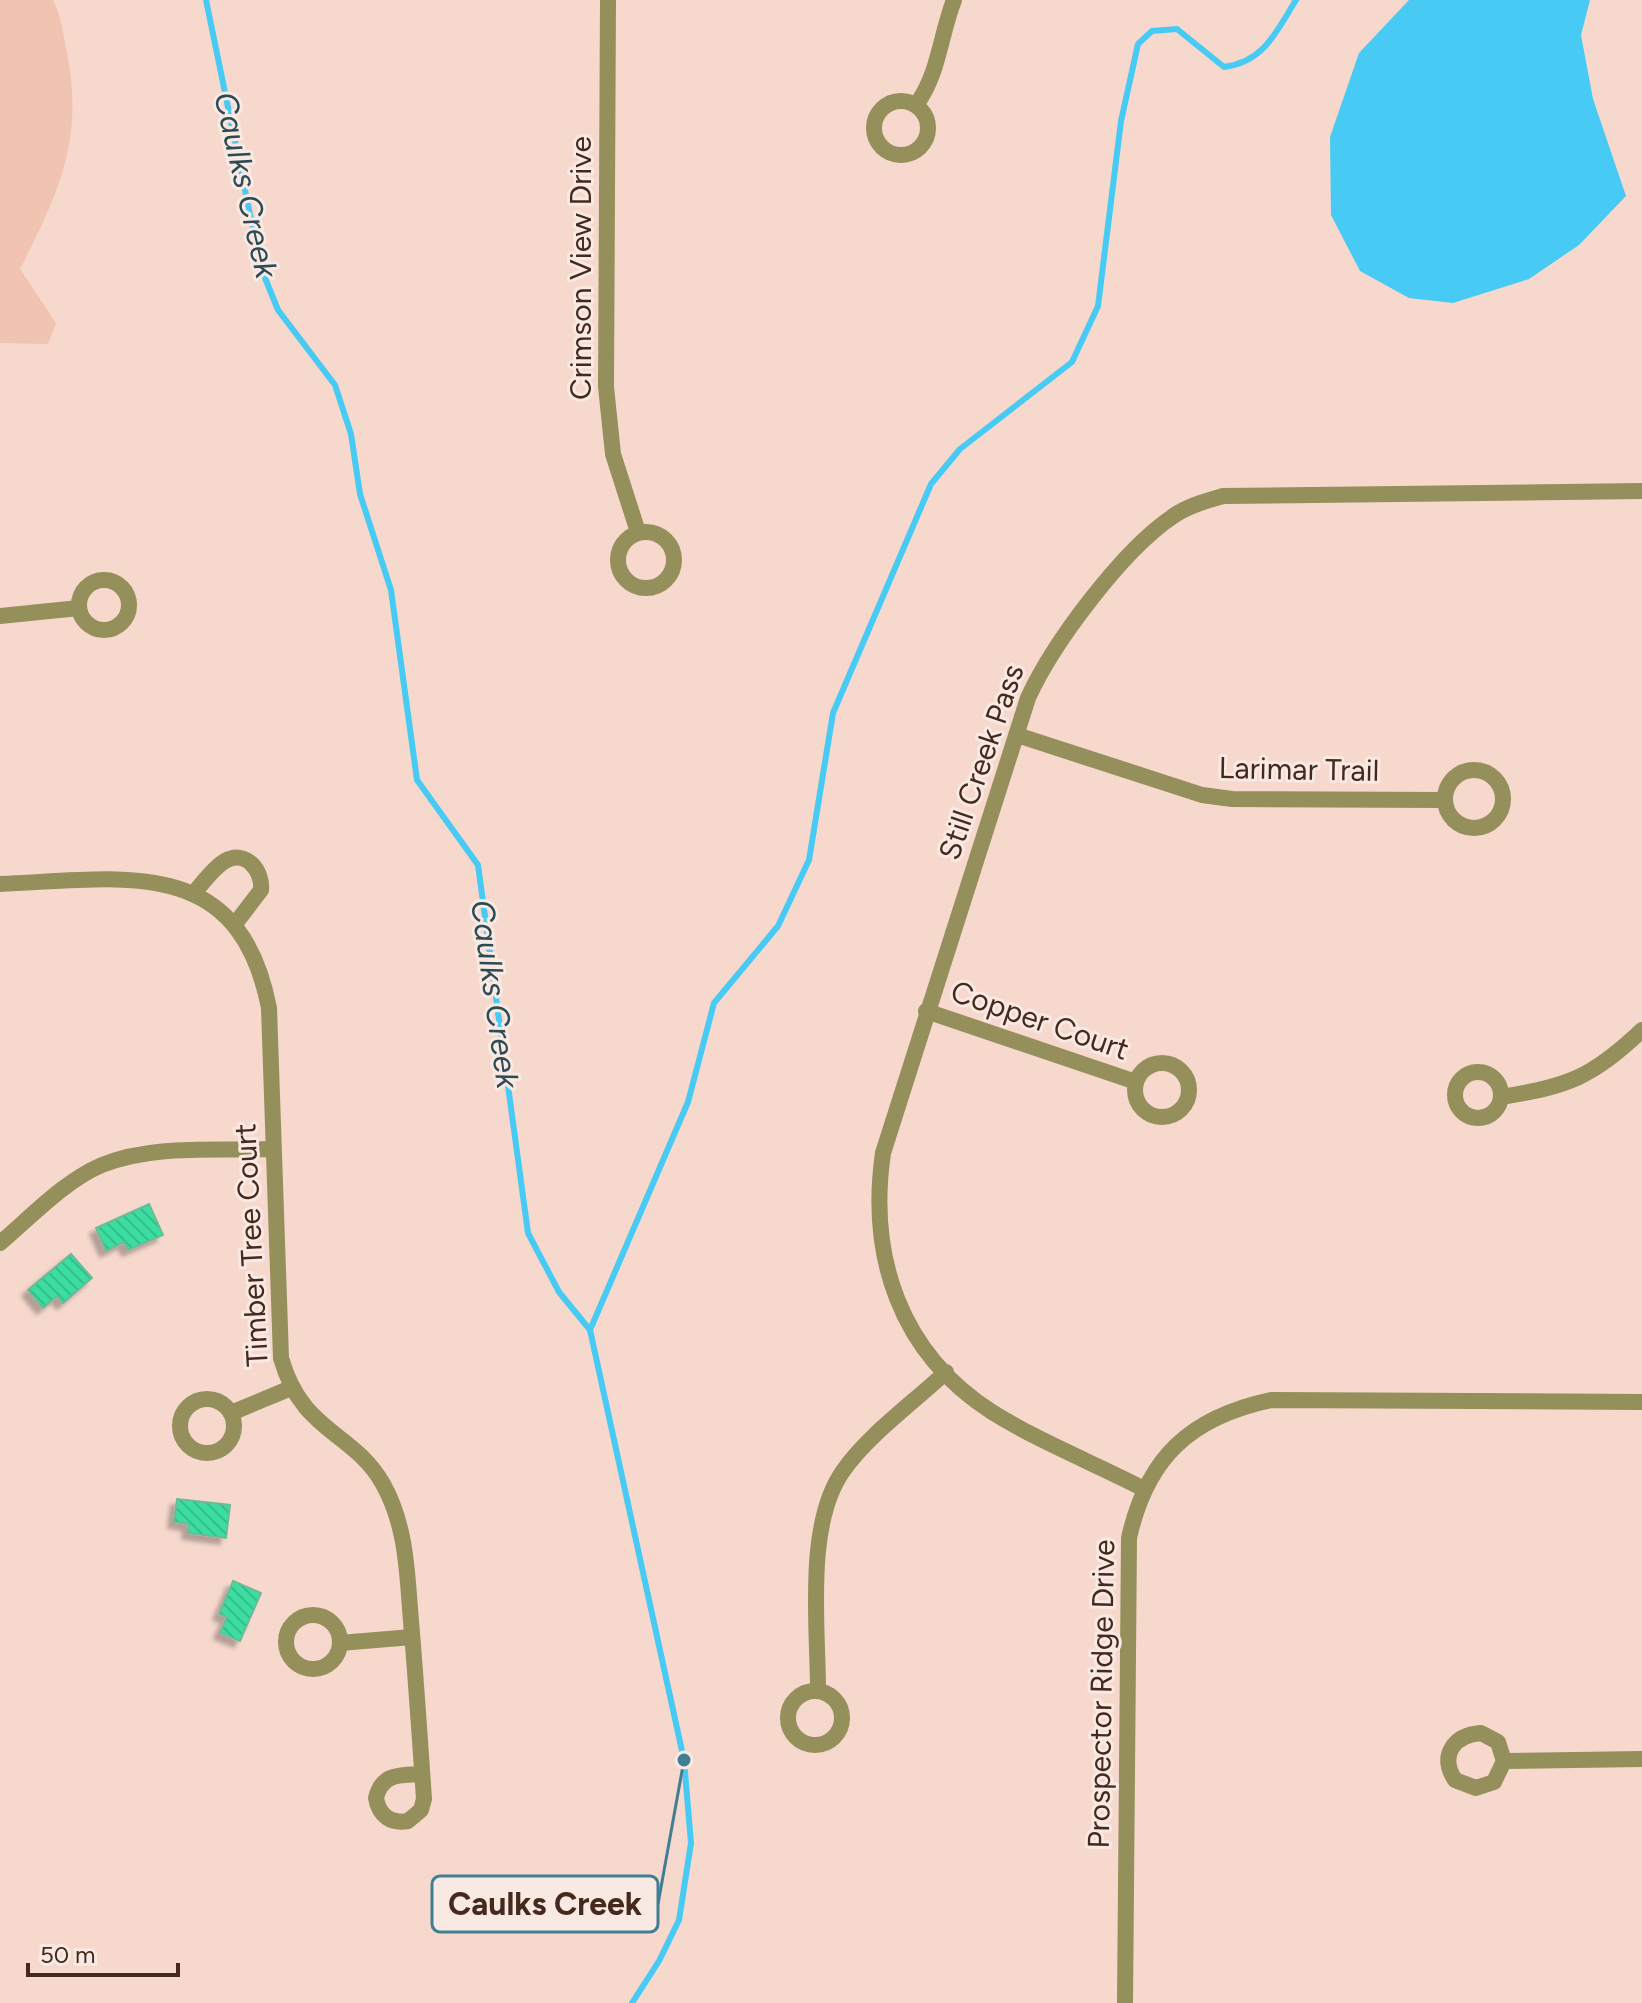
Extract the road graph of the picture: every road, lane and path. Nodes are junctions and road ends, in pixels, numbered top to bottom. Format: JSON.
{"nodes":[{"id":1,"x":608,"y":0,"type":"edge"},
{"id":2,"x":954,"y":0,"type":"edge"},
{"id":3,"x":916,"y":105,"type":"dead end"},
{"id":4,"x":1642,"y":491,"type":"edge"},
{"id":5,"x":638,"y":532,"type":"dead end"},
{"id":6,"x":79,"y":608,"type":"dead end"},
{"id":7,"x":0,"y":616,"type":"edge"},
{"id":8,"x":1017,"y":735,"type":"junction"},
{"id":9,"x":1445,"y":800,"type":"dead end"},
{"id":10,"x":0,"y":884,"type":"edge"},
{"id":11,"x":193,"y":894,"type":"junction"},
{"id":12,"x":235,"y":924,"type":"junction"},
{"id":13,"x":926,"y":1011,"type":"junction"},
{"id":14,"x":1642,"y":1030,"type":"edge"},
{"id":15,"x":1136,"y":1082,"type":"dead end"},
{"id":16,"x":1501,"y":1097,"type":"dead end"},
{"id":17,"x":272,"y":1149,"type":"junction"},
{"id":18,"x":0,"y":1243,"type":"edge"},
{"id":19,"x":946,"y":1372,"type":"junction"},
{"id":20,"x":291,"y":1388,"type":"junction"},
{"id":21,"x":1642,"y":1402,"type":"edge"},
{"id":22,"x":231,"y":1413,"type":"dead end"},
{"id":23,"x":1144,"y":1489,"type":"junction"},
{"id":24,"x":412,"y":1637,"type":"junction"},
{"id":25,"x":340,"y":1643,"type":"dead end"},
{"id":26,"x":818,"y":1690,"type":"dead end"},
{"id":27,"x":1642,"y":1759,"type":"edge"},
{"id":28,"x":1504,"y":1761,"type":"dead end"},
{"id":29,"x":422,"y":1774,"type":"dead end"},
{"id":30,"x":1125,"y":2003,"type":"edge"}],
"edges":[{"from":1,"to":5,"type":"street","name":"Crimson View Drive"},
{"from":2,"to":3,"type":"street"},
{"from":4,"to":8,"type":"street","name":"Still Creek Pass"},
{"from":6,"to":7,"type":"street"},
{"from":8,"to":9,"type":"street","name":"Larimar Trail"},
{"from":8,"to":13,"type":"street","name":"Still Creek Pass"},
{"from":10,"to":11,"type":"street","name":"Timber Tree Court"},
{"from":11,"to":12,"type":"street","name":"Timber Tree Court"},
{"from":11,"to":12,"type":"street"},
{"from":12,"to":17,"type":"street","name":"Timber Tree Court"},
{"from":13,"to":15,"type":"street","name":"Copper Court"},
{"from":13,"to":19,"type":"street","name":"Still Creek Pass"},
{"from":14,"to":16,"type":"street"},
{"from":17,"to":18,"type":"street"},
{"from":17,"to":20,"type":"street","name":"Timber Tree Court"},
{"from":19,"to":23,"type":"street","name":"Still Creek Pass"},
{"from":19,"to":26,"type":"street"},
{"from":20,"to":22,"type":"street"},
{"from":20,"to":24,"type":"street","name":"Timber Tree Court"},
{"from":21,"to":23,"type":"street","name":"Prospector Ridge Drive"},
{"from":23,"to":30,"type":"street","name":"Prospector Ridge Drive"},
{"from":24,"to":25,"type":"street"},
{"from":24,"to":29,"type":"street","name":"Timber Tree Court"},
{"from":27,"to":28,"type":"street"}]}
